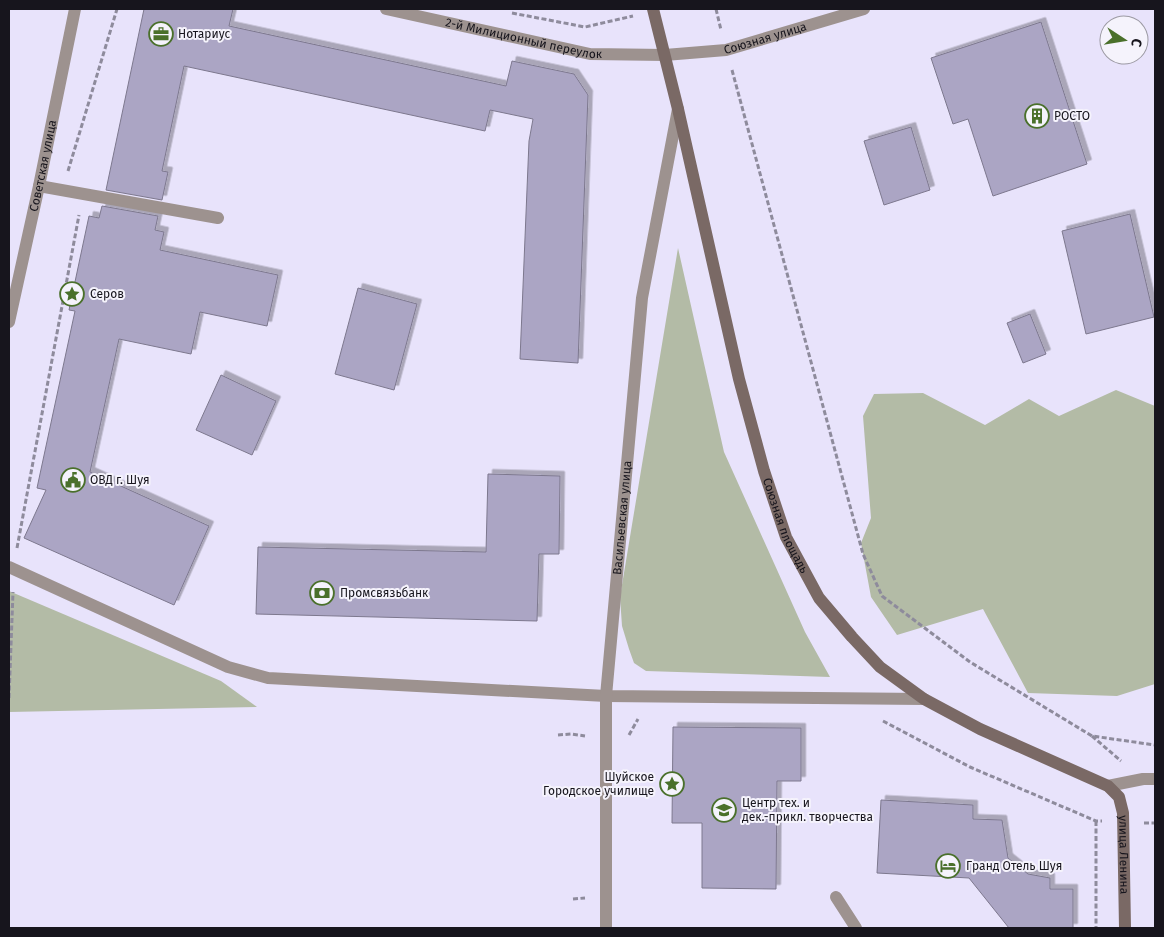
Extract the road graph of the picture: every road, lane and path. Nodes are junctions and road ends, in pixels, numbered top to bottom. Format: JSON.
{"nodes":[{"id":1,"x":75,"y":9,"type":"edge"},
{"id":2,"x":117,"y":9,"type":"edge"},
{"id":3,"x":386,"y":9,"type":"edge"},
{"id":4,"x":716,"y":9,"type":"edge"},
{"id":5,"x":864,"y":9,"type":"edge"},
{"id":6,"x":653,"y":10,"type":"edge"},
{"id":7,"x":512,"y":12,"type":"dead end"},
{"id":8,"x":726,"y":50,"type":"junction"},
{"id":9,"x":665,"y":55,"type":"junction"},
{"id":10,"x":678,"y":109,"type":"junction"},
{"id":11,"x":39,"y":186,"type":"junction"},
{"id":12,"x":62,"y":190,"type":"junction"},
{"id":13,"x":218,"y":218,"type":"dead end"},
{"id":14,"x":9,"y":322,"type":"edge"},
{"id":15,"x":11,"y":568,"type":"edge"},
{"id":16,"x":606,"y":696,"type":"junction"},
{"id":17,"x":9,"y":698,"type":"edge"},
{"id":18,"x":924,"y":699,"type":"junction"},
{"id":19,"x":647,"y":719,"type":"dead end"},
{"id":20,"x":879,"y":719,"type":"dead end"},
{"id":21,"x":627,"y":739,"type":"dead end"},
{"id":22,"x":1155,"y":745,"type":"edge"},
{"id":23,"x":1155,"y":779,"type":"edge"},
{"id":24,"x":1108,"y":786,"type":"junction"},
{"id":25,"x":836,"y":897,"type":"dead end"},
{"id":26,"x":606,"y":928,"type":"edge"},
{"id":27,"x":856,"y":928,"type":"edge"},
{"id":28,"x":1096,"y":928,"type":"edge"},
{"id":29,"x":1125,"y":928,"type":"edge"}],
"edges":[{"from":1,"to":11,"type":"street","name":"Советская улица"},
{"from":2,"to":12,"type":"path"},
{"from":3,"to":9,"type":"street","name":"2-й Милиционный переулок"},
{"from":4,"to":8,"type":"path"},
{"from":5,"to":8,"type":"street","name":"Союзная улица"},
{"from":6,"to":7,"type":"path"},
{"from":6,"to":9,"type":"main road","name":"Союзная площадь"},
{"from":8,"to":9,"type":"street","name":"Союзная улица"},
{"from":8,"to":22,"type":"path"},
{"from":9,"to":10,"type":"main road","name":"Союзная площадь"},
{"from":10,"to":16,"type":"street","name":"Васильевская улица"},
{"from":10,"to":18,"type":"main road","name":"Союзная площадь"},
{"from":11,"to":12,"type":"street"},
{"from":11,"to":14,"type":"street","name":"Советская улица"},
{"from":12,"to":13,"type":"street"},
{"from":12,"to":15,"type":"path"},
{"from":15,"to":16,"type":"street"},
{"from":15,"to":17,"type":"path"},
{"from":16,"to":18,"type":"street"},
{"from":16,"to":26,"type":"street","name":"Васильевская улица"},
{"from":18,"to":24,"type":"main road","name":"Союзная площадь"},
{"from":19,"to":21,"type":"path"},
{"from":20,"to":28,"type":"path"},
{"from":23,"to":24,"type":"street"},
{"from":24,"to":29,"type":"main road","name":"улица Ленина"},
{"from":25,"to":27,"type":"street"}]}
